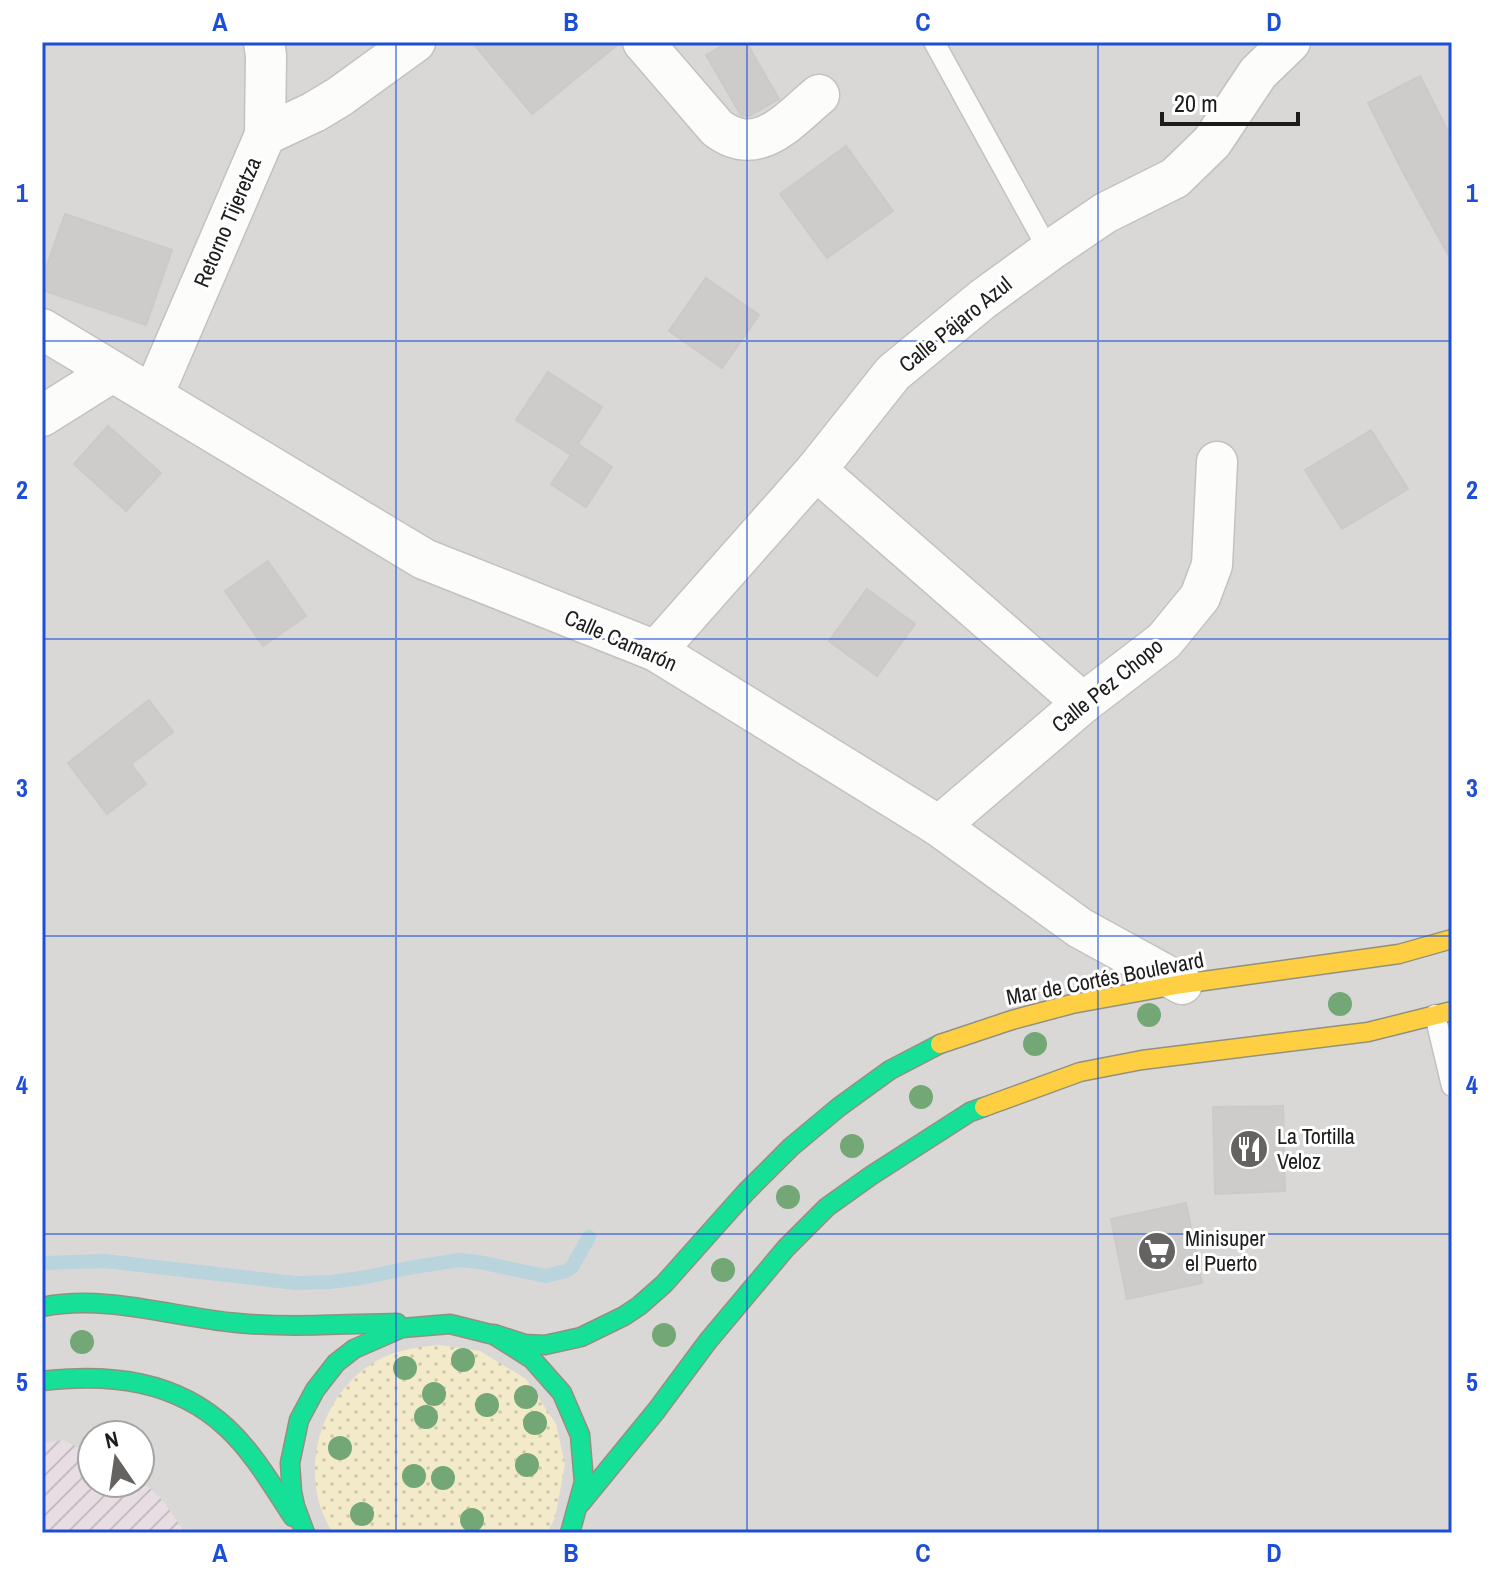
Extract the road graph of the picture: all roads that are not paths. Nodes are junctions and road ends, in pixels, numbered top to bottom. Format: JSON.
{"nodes":[{"id":1,"x":264,"y":42,"type":"edge"},
{"id":2,"x":415,"y":42,"type":"edge"},
{"id":3,"x":643,"y":42,"type":"edge"},
{"id":4,"x":934,"y":42,"type":"edge"},
{"id":5,"x":1290,"y":42,"type":"edge"},
{"id":6,"x":819,"y":95,"type":"dead end"},
{"id":7,"x":265,"y":135,"type":"junction"},
{"id":8,"x":1049,"y":251,"type":"junction"},
{"id":9,"x":42,"y":329,"type":"edge"},
{"id":10,"x":112,"y":372,"type":"junction"},
{"id":11,"x":153,"y":395,"type":"junction"},
{"id":12,"x":42,"y":416,"type":"edge"},
{"id":13,"x":1217,"y":462,"type":"dead end"},
{"id":14,"x":816,"y":470,"type":"junction"},
{"id":15,"x":656,"y":651,"type":"junction"},
{"id":16,"x":1083,"y":703,"type":"junction"},
{"id":17,"x":939,"y":826,"type":"junction"},
{"id":18,"x":1452,"y":939,"type":"edge"},
{"id":19,"x":1182,"y":984,"type":"junction"},
{"id":20,"x":1444,"y":1013,"type":"edge"},
{"id":21,"x":1452,"y":1086,"type":"edge"},
{"id":22,"x":42,"y":1307,"type":"edge"},
{"id":23,"x":435,"y":1323,"type":"junction"},
{"id":24,"x":494,"y":1334,"type":"junction"},
{"id":25,"x":42,"y":1381,"type":"edge"},
{"id":26,"x":580,"y":1504,"type":"junction"},
{"id":27,"x":304,"y":1533,"type":"edge"},
{"id":28,"x":570,"y":1533,"type":"edge"}],
"edges":[{"from":1,"to":7,"type":"street","name":"Retorno Tijeretza"},
{"from":2,"to":7,"type":"street"},
{"from":3,"to":6,"type":"street"},
{"from":4,"to":8,"type":"lane"},
{"from":5,"to":8,"type":"street","name":"Calle Pájaro Azul"},
{"from":7,"to":11,"type":"street","name":"Retorno Tijeretza"},
{"from":8,"to":14,"type":"street","name":"Calle Pájaro Azul"},
{"from":9,"to":10,"type":"street","name":"Calle Camarón"},
{"from":10,"to":11,"type":"street","name":"Calle Camarón"},
{"from":10,"to":12,"type":"street"},
{"from":11,"to":15,"type":"street","name":"Calle Camarón"},
{"from":13,"to":16,"type":"street","name":"Calle Pez Chopo"},
{"from":14,"to":15,"type":"street","name":"Calle Pájaro Azul"},
{"from":14,"to":16,"type":"street"},
{"from":15,"to":17,"type":"street","name":"Calle Camarón"},
{"from":16,"to":17,"type":"street","name":"Calle Pez Chopo"},
{"from":17,"to":19,"type":"street","name":"Calle Camarón"},
{"from":18,"to":19,"type":"street","name":"Mar de Cortés Boulevard"},
{"from":19,"to":24,"type":"street","name":"Mar de Cortés Boulevard"},
{"from":20,"to":21,"type":"lane"},
{"from":20,"to":26,"type":"street"},
{"from":22,"to":23,"type":"street"},
{"from":23,"to":24,"type":"street","name":"Mar de Cortés Boulevard"},
{"from":23,"to":27,"type":"street"},
{"from":24,"to":26,"type":"street"},
{"from":25,"to":27,"type":"street"},
{"from":26,"to":28,"type":"street"}]}
